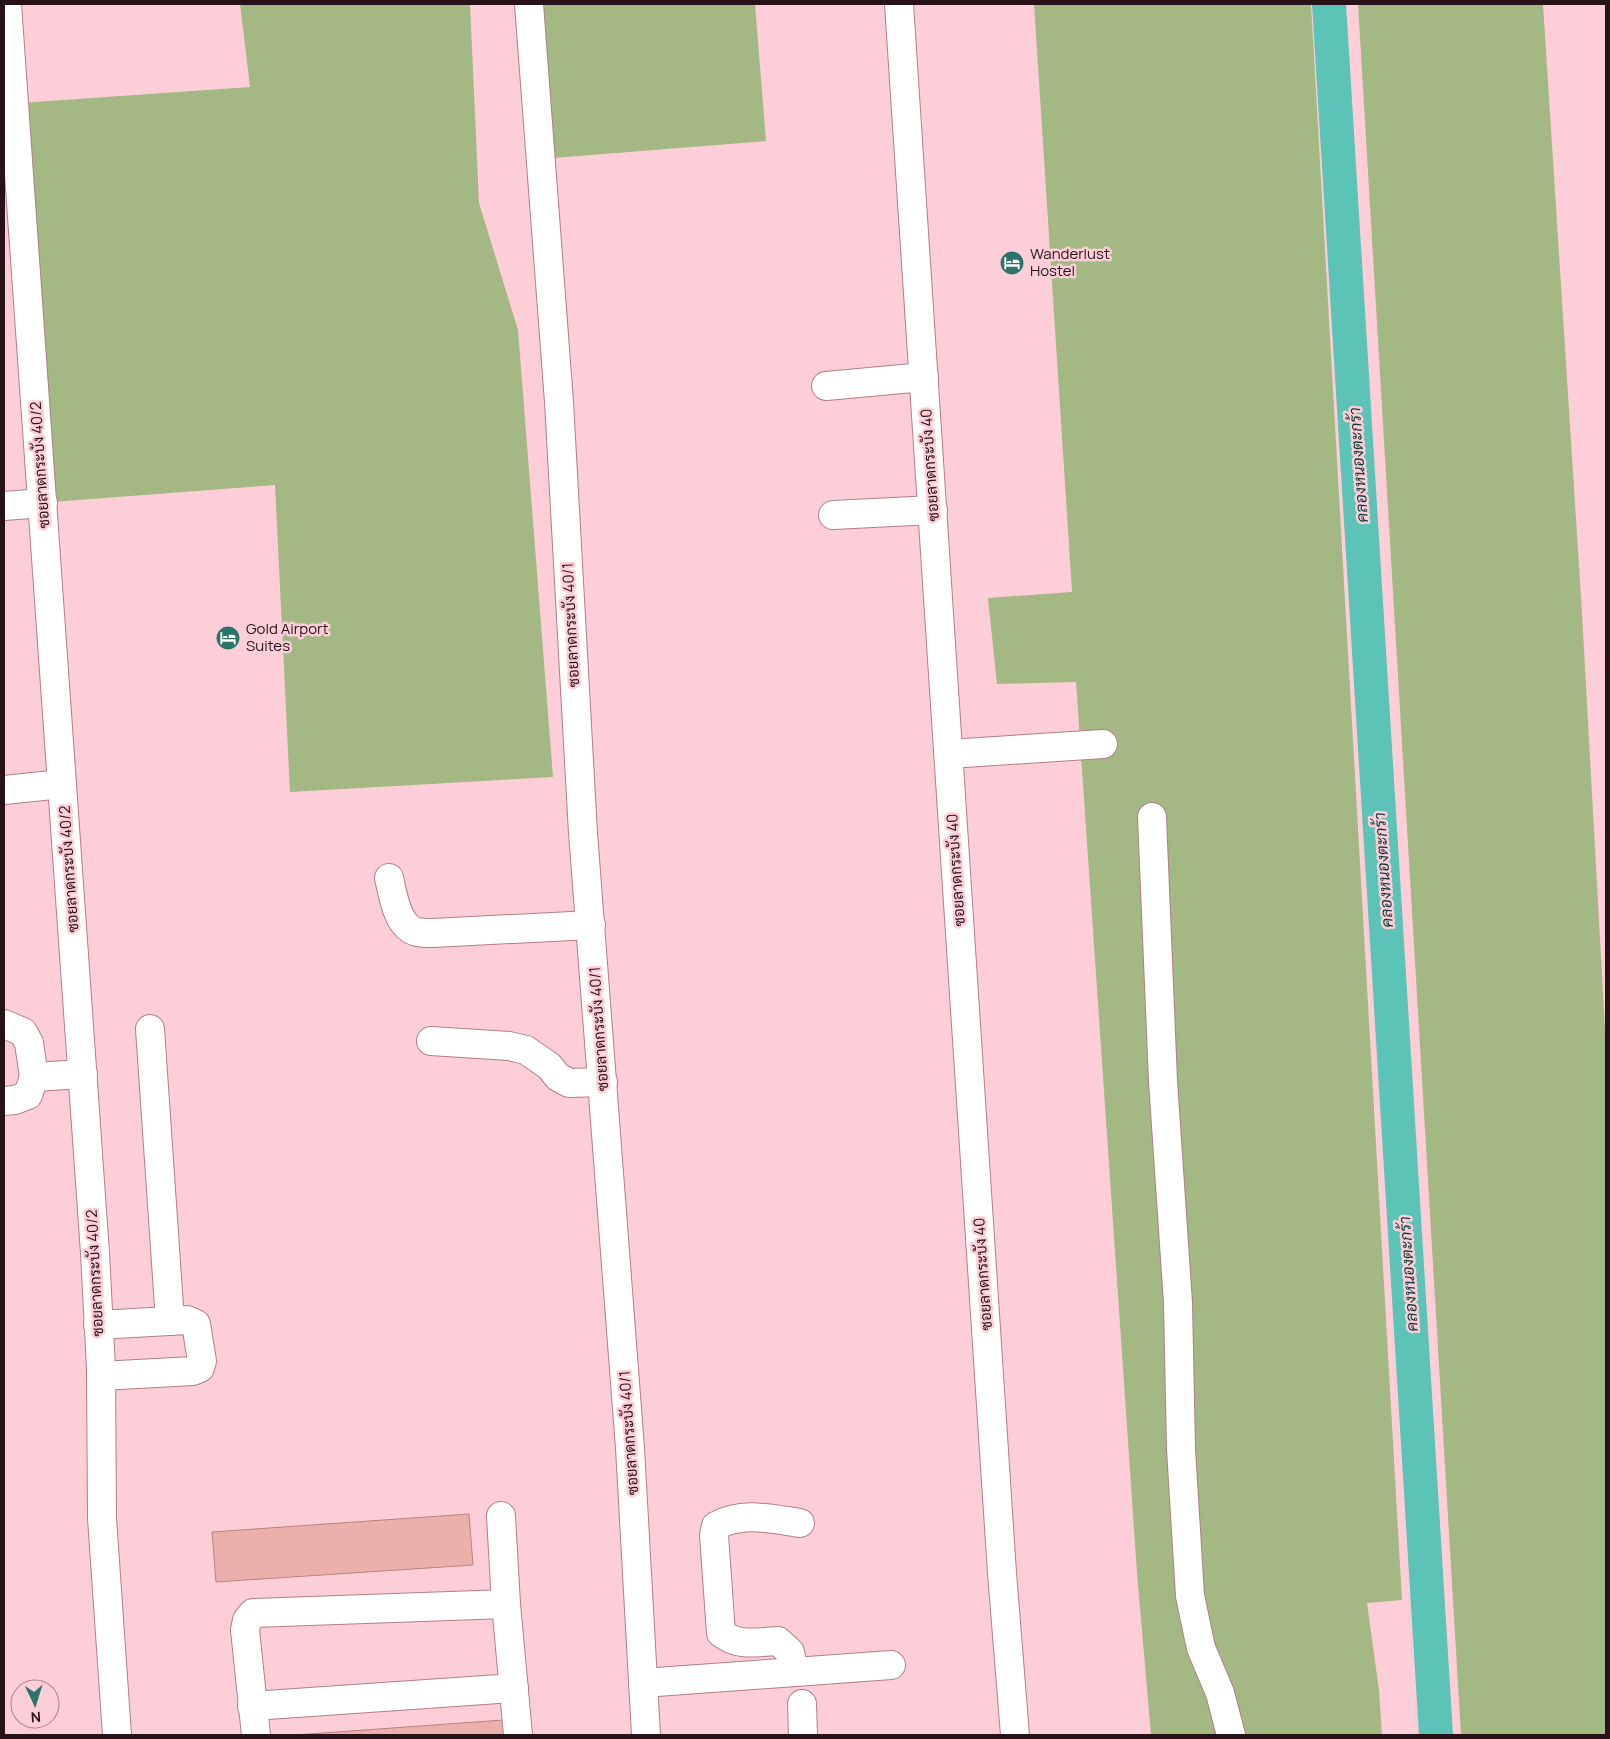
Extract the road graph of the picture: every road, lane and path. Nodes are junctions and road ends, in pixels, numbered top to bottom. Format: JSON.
{"nodes":[{"id":1,"x":7,"y":4,"type":"edge"},
{"id":2,"x":529,"y":4,"type":"edge"},
{"id":3,"x":899,"y":4,"type":"edge"},
{"id":4,"x":924,"y":377,"type":"junction"},
{"id":5,"x":826,"y":386,"type":"dead end"},
{"id":6,"x":43,"y":503,"type":"junction"},
{"id":7,"x":4,"y":506,"type":"edge"},
{"id":8,"x":933,"y":510,"type":"junction"},
{"id":9,"x":833,"y":516,"type":"dead end"},
{"id":10,"x":1103,"y":744,"type":"dead end"},
{"id":11,"x":949,"y":754,"type":"junction"},
{"id":12,"x":62,"y":784,"type":"junction"},
{"id":13,"x":4,"y":790,"type":"edge"},
{"id":14,"x":1152,"y":816,"type":"dead end"},
{"id":15,"x":389,"y":878,"type":"dead end"},
{"id":16,"x":592,"y":925,"type":"junction"},
{"id":17,"x":4,"y":1024,"type":"edge"},
{"id":18,"x":150,"y":1029,"type":"dead end"},
{"id":19,"x":431,"y":1041,"type":"dead end"},
{"id":20,"x":83,"y":1074,"type":"junction"},
{"id":21,"x":34,"y":1077,"type":"junction"},
{"id":22,"x":603,"y":1082,"type":"junction"},
{"id":23,"x":4,"y":1101,"type":"edge"},
{"id":24,"x":170,"y":1321,"type":"junction"},
{"id":25,"x":98,"y":1325,"type":"junction"},
{"id":26,"x":101,"y":1376,"type":"junction"},
{"id":27,"x":501,"y":1516,"type":"dead end"},
{"id":28,"x":800,"y":1523,"type":"dead end"},
{"id":29,"x":506,"y":1604,"type":"junction"},
{"id":30,"x":891,"y":1665,"type":"dead end"},
{"id":31,"x":794,"y":1672,"type":"junction"},
{"id":32,"x":643,"y":1683,"type":"junction"},
{"id":33,"x":514,"y":1688,"type":"junction"},
{"id":34,"x":802,"y":1704,"type":"dead end"},
{"id":35,"x":252,"y":1706,"type":"junction"},
{"id":36,"x":117,"y":1735,"type":"edge"},
{"id":37,"x":256,"y":1735,"type":"edge"},
{"id":38,"x":518,"y":1735,"type":"edge"},
{"id":39,"x":646,"y":1735,"type":"edge"},
{"id":40,"x":803,"y":1735,"type":"edge"},
{"id":41,"x":1015,"y":1735,"type":"edge"},
{"id":42,"x":1231,"y":1735,"type":"edge"}],
"edges":[{"from":1,"to":6,"type":"street","name":"ซอยลาดกระบัง 40/2"},
{"from":2,"to":16,"type":"street","name":"ซอยลาดกระบัง 40/1"},
{"from":3,"to":4,"type":"street","name":"ซอยลาดกระบัง 40"},
{"from":4,"to":5,"type":"street"},
{"from":4,"to":8,"type":"street","name":"ซอยลาดกระบัง 40"},
{"from":6,"to":7,"type":"street"},
{"from":6,"to":12,"type":"street","name":"ซอยลาดกระบัง 40/2"},
{"from":8,"to":9,"type":"street"},
{"from":8,"to":11,"type":"street","name":"ซอยลาดกระบัง 40"},
{"from":10,"to":11,"type":"street"},
{"from":11,"to":41,"type":"street","name":"ซอยลาดกระบัง 40"},
{"from":12,"to":13,"type":"street"},
{"from":12,"to":20,"type":"street","name":"ซอยลาดกระบัง 40/2"},
{"from":14,"to":42,"type":"street"},
{"from":15,"to":16,"type":"street"},
{"from":16,"to":22,"type":"street","name":"ซอยลาดกระบัง 40/1"},
{"from":17,"to":21,"type":"street"},
{"from":18,"to":24,"type":"street"},
{"from":19,"to":22,"type":"street"},
{"from":20,"to":21,"type":"street"},
{"from":20,"to":25,"type":"street","name":"ซอยลาดกระบัง 40/2"},
{"from":21,"to":23,"type":"street"},
{"from":22,"to":32,"type":"street","name":"ซอยลาดกระบัง 40/1"},
{"from":24,"to":25,"type":"street"},
{"from":24,"to":26,"type":"street"},
{"from":25,"to":26,"type":"street","name":"ซอยลาดกระบัง 40/2"},
{"from":26,"to":36,"type":"street","name":"ซอยลาดกระบัง 40/2"},
{"from":27,"to":29,"type":"street"},
{"from":28,"to":31,"type":"street"},
{"from":29,"to":33,"type":"street"},
{"from":29,"to":35,"type":"street"},
{"from":30,"to":31,"type":"street"},
{"from":31,"to":32,"type":"street"},
{"from":32,"to":39,"type":"street","name":"ซอยลาดกระบัง 40/1"},
{"from":33,"to":35,"type":"street"},
{"from":33,"to":38,"type":"street"},
{"from":34,"to":40,"type":"street"},
{"from":35,"to":37,"type":"street"}]}
